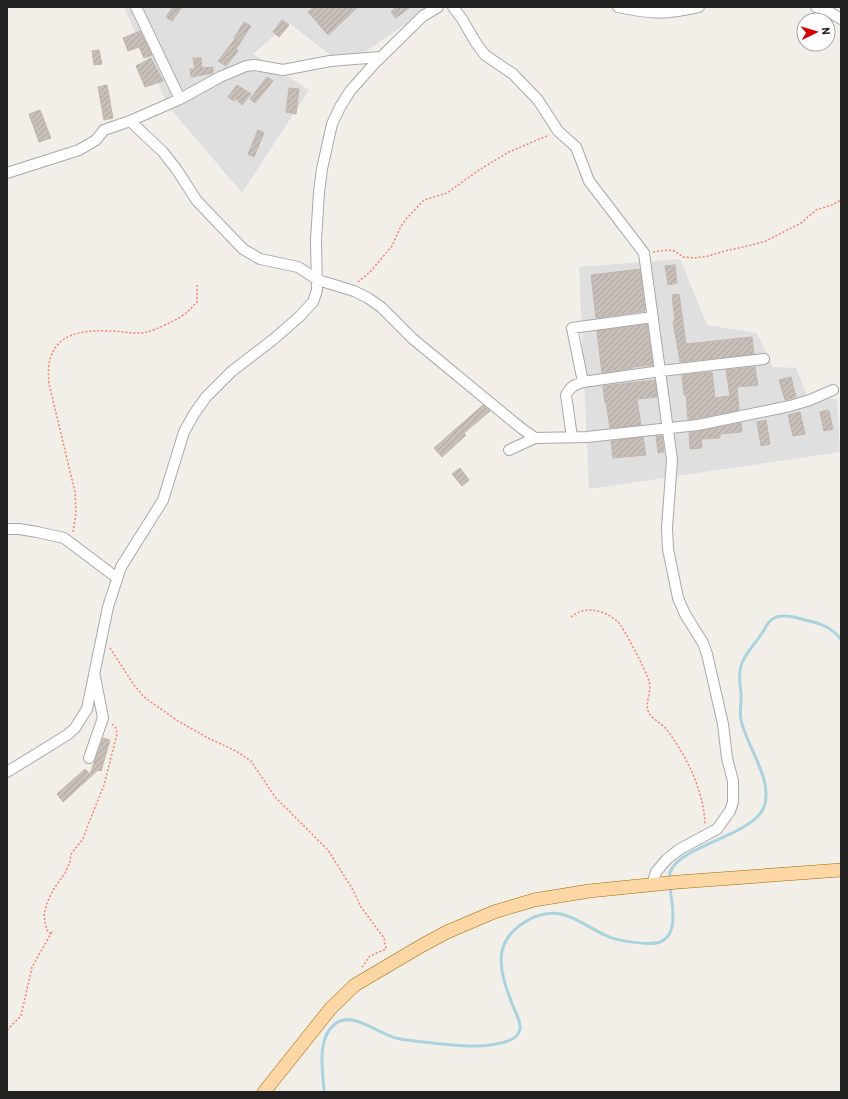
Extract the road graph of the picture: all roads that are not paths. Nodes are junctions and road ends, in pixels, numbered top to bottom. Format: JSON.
{"nodes":[{"id":1,"x":136,"y":7,"type":"edge"},
{"id":2,"x":438,"y":7,"type":"edge"},
{"id":3,"x":453,"y":7,"type":"edge"},
{"id":4,"x":618,"y":7,"type":"edge"},
{"id":5,"x":699,"y":7,"type":"edge"},
{"id":6,"x":816,"y":7,"type":"edge"},
{"id":7,"x":841,"y":19,"type":"edge"},
{"id":8,"x":380,"y":57,"type":"junction"},
{"id":9,"x":180,"y":99,"type":"junction"},
{"id":10,"x":130,"y":121,"type":"junction"},
{"id":11,"x":7,"y":174,"type":"edge"},
{"id":12,"x":318,"y":280,"type":"junction"},
{"id":13,"x":653,"y":317,"type":"junction"},
{"id":14,"x":764,"y":359,"type":"dead end"},
{"id":15,"x":661,"y":371,"type":"junction"},
{"id":16,"x":583,"y":382,"type":"junction"},
{"id":17,"x":834,"y":390,"type":"dead end"},
{"id":18,"x":669,"y":428,"type":"junction"},
{"id":19,"x":572,"y":437,"type":"junction"},
{"id":20,"x":535,"y":438,"type":"junction"},
{"id":21,"x":509,"y":450,"type":"dead end"},
{"id":22,"x":7,"y":529,"type":"edge"},
{"id":23,"x":117,"y":578,"type":"junction"},
{"id":24,"x":94,"y":673,"type":"junction"},
{"id":25,"x":89,"y":758,"type":"dead end"},
{"id":26,"x":7,"y":772,"type":"edge"},
{"id":27,"x":841,"y":870,"type":"edge"},
{"id":28,"x":658,"y":884,"type":"junction"},
{"id":29,"x":264,"y":1092,"type":"edge"}],
"edges":[{"from":1,"to":9,"type":"street"},
{"from":2,"to":8,"type":"street"},
{"from":3,"to":13,"type":"street"},
{"from":4,"to":5,"type":"street"},
{"from":6,"to":7,"type":"street"},
{"from":8,"to":9,"type":"street"},
{"from":8,"to":12,"type":"street"},
{"from":9,"to":10,"type":"street"},
{"from":10,"to":11,"type":"street"},
{"from":10,"to":12,"type":"street"},
{"from":12,"to":20,"type":"street"},
{"from":12,"to":23,"type":"street"},
{"from":13,"to":15,"type":"street"},
{"from":13,"to":16,"type":"street"},
{"from":14,"to":15,"type":"street"},
{"from":15,"to":16,"type":"street"},
{"from":15,"to":18,"type":"street"},
{"from":16,"to":19,"type":"street"},
{"from":17,"to":18,"type":"street"},
{"from":18,"to":19,"type":"street"},
{"from":18,"to":28,"type":"street"},
{"from":19,"to":20,"type":"street"},
{"from":20,"to":21,"type":"street"},
{"from":22,"to":23,"type":"street"},
{"from":23,"to":24,"type":"street"},
{"from":24,"to":25,"type":"street"},
{"from":24,"to":26,"type":"street"},
{"from":27,"to":28,"type":"main road"},
{"from":28,"to":29,"type":"main road"}]}
